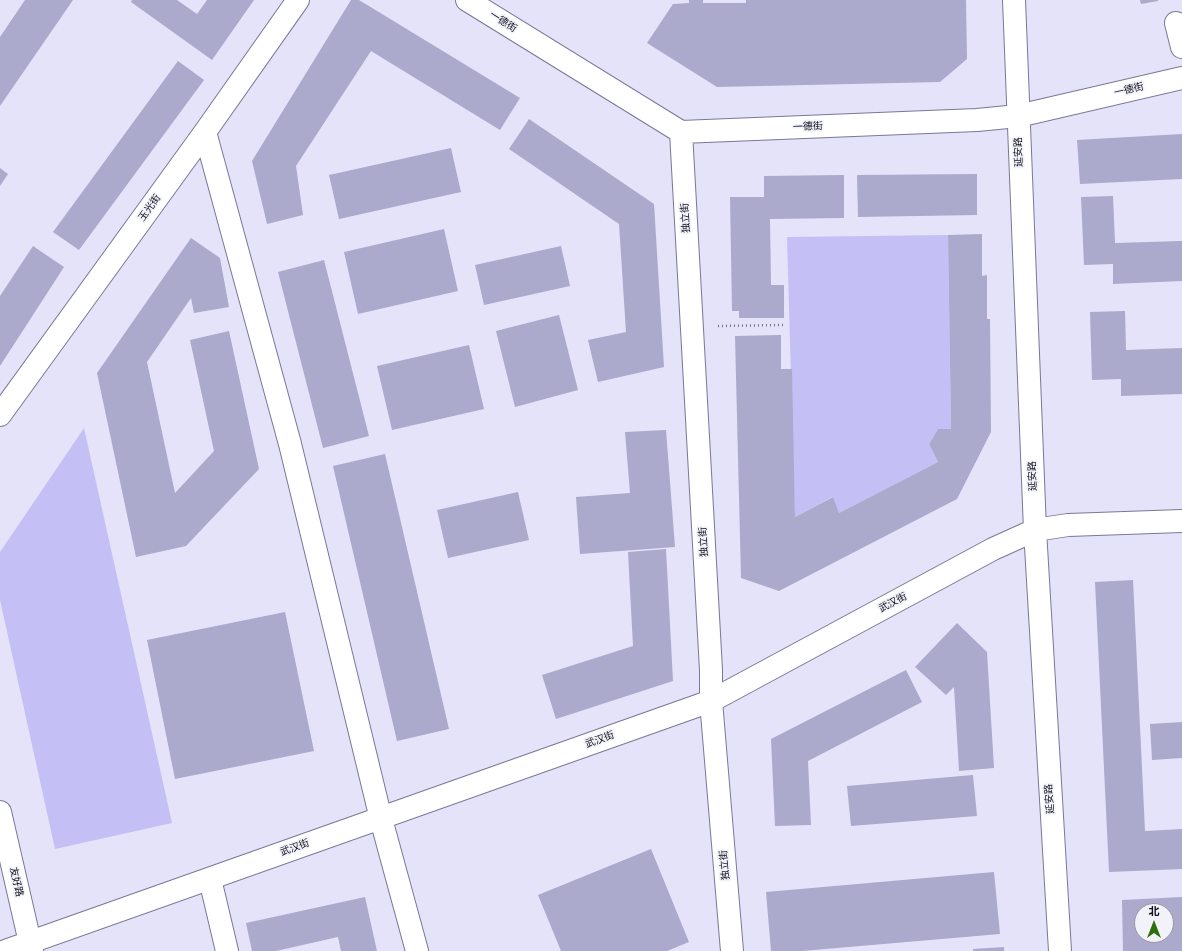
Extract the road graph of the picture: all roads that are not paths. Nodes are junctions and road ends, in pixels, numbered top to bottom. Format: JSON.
{"nodes":[{"id":1,"x":298,"y":0,"type":"edge"},
{"id":2,"x":467,"y":0,"type":"edge"},
{"id":3,"x":1014,"y":0,"type":"edge"},
{"id":4,"x":1176,"y":23,"type":"dead end"},
{"id":5,"x":1182,"y":47,"type":"edge"},
{"id":6,"x":1182,"y":78,"type":"edge"},
{"id":7,"x":1018,"y":116,"type":"junction"},
{"id":8,"x":205,"y":132,"type":"junction"},
{"id":9,"x":681,"y":132,"type":"junction"},
{"id":10,"x":0,"y":415,"type":"edge"},
{"id":11,"x":1182,"y":521,"type":"edge"},
{"id":12,"x":1035,"y":530,"type":"junction"},
{"id":13,"x":711,"y":701,"type":"junction"},
{"id":14,"x":0,"y":812,"type":"edge"},
{"id":15,"x":381,"y":819,"type":"junction"},
{"id":16,"x":210,"y":879,"type":"junction"},
{"id":17,"x":31,"y":947,"type":"edge"},
{"id":18,"x":5,"y":951,"type":"edge"},
{"id":19,"x":227,"y":951,"type":"edge"},
{"id":20,"x":417,"y":951,"type":"edge"},
{"id":21,"x":732,"y":951,"type":"edge"},
{"id":22,"x":1060,"y":951,"type":"edge"}],
"edges":[{"from":1,"to":8,"type":"street","name":"玉光街"},
{"from":2,"to":9,"type":"street","name":"一德街"},
{"from":3,"to":7,"type":"street","name":"延安路"},
{"from":4,"to":5,"type":"street"},
{"from":6,"to":7,"type":"street","name":"一德街"},
{"from":7,"to":9,"type":"street","name":"一德街"},
{"from":7,"to":12,"type":"street","name":"延安路"},
{"from":8,"to":10,"type":"street","name":"玉光街"},
{"from":8,"to":15,"type":"street"},
{"from":9,"to":13,"type":"street","name":"独立街"},
{"from":11,"to":12,"type":"street","name":"武汉街"},
{"from":12,"to":13,"type":"street","name":"武汉街"},
{"from":12,"to":22,"type":"street","name":"延安路"},
{"from":13,"to":15,"type":"street","name":"武汉街"},
{"from":13,"to":21,"type":"street","name":"独立街"},
{"from":14,"to":17,"type":"street","name":"友好路"},
{"from":15,"to":16,"type":"street","name":"武汉街"},
{"from":15,"to":20,"type":"street"},
{"from":16,"to":17,"type":"street","name":"武汉街"},
{"from":16,"to":19,"type":"street"},
{"from":17,"to":18,"type":"street","name":"武汉街"}]}
